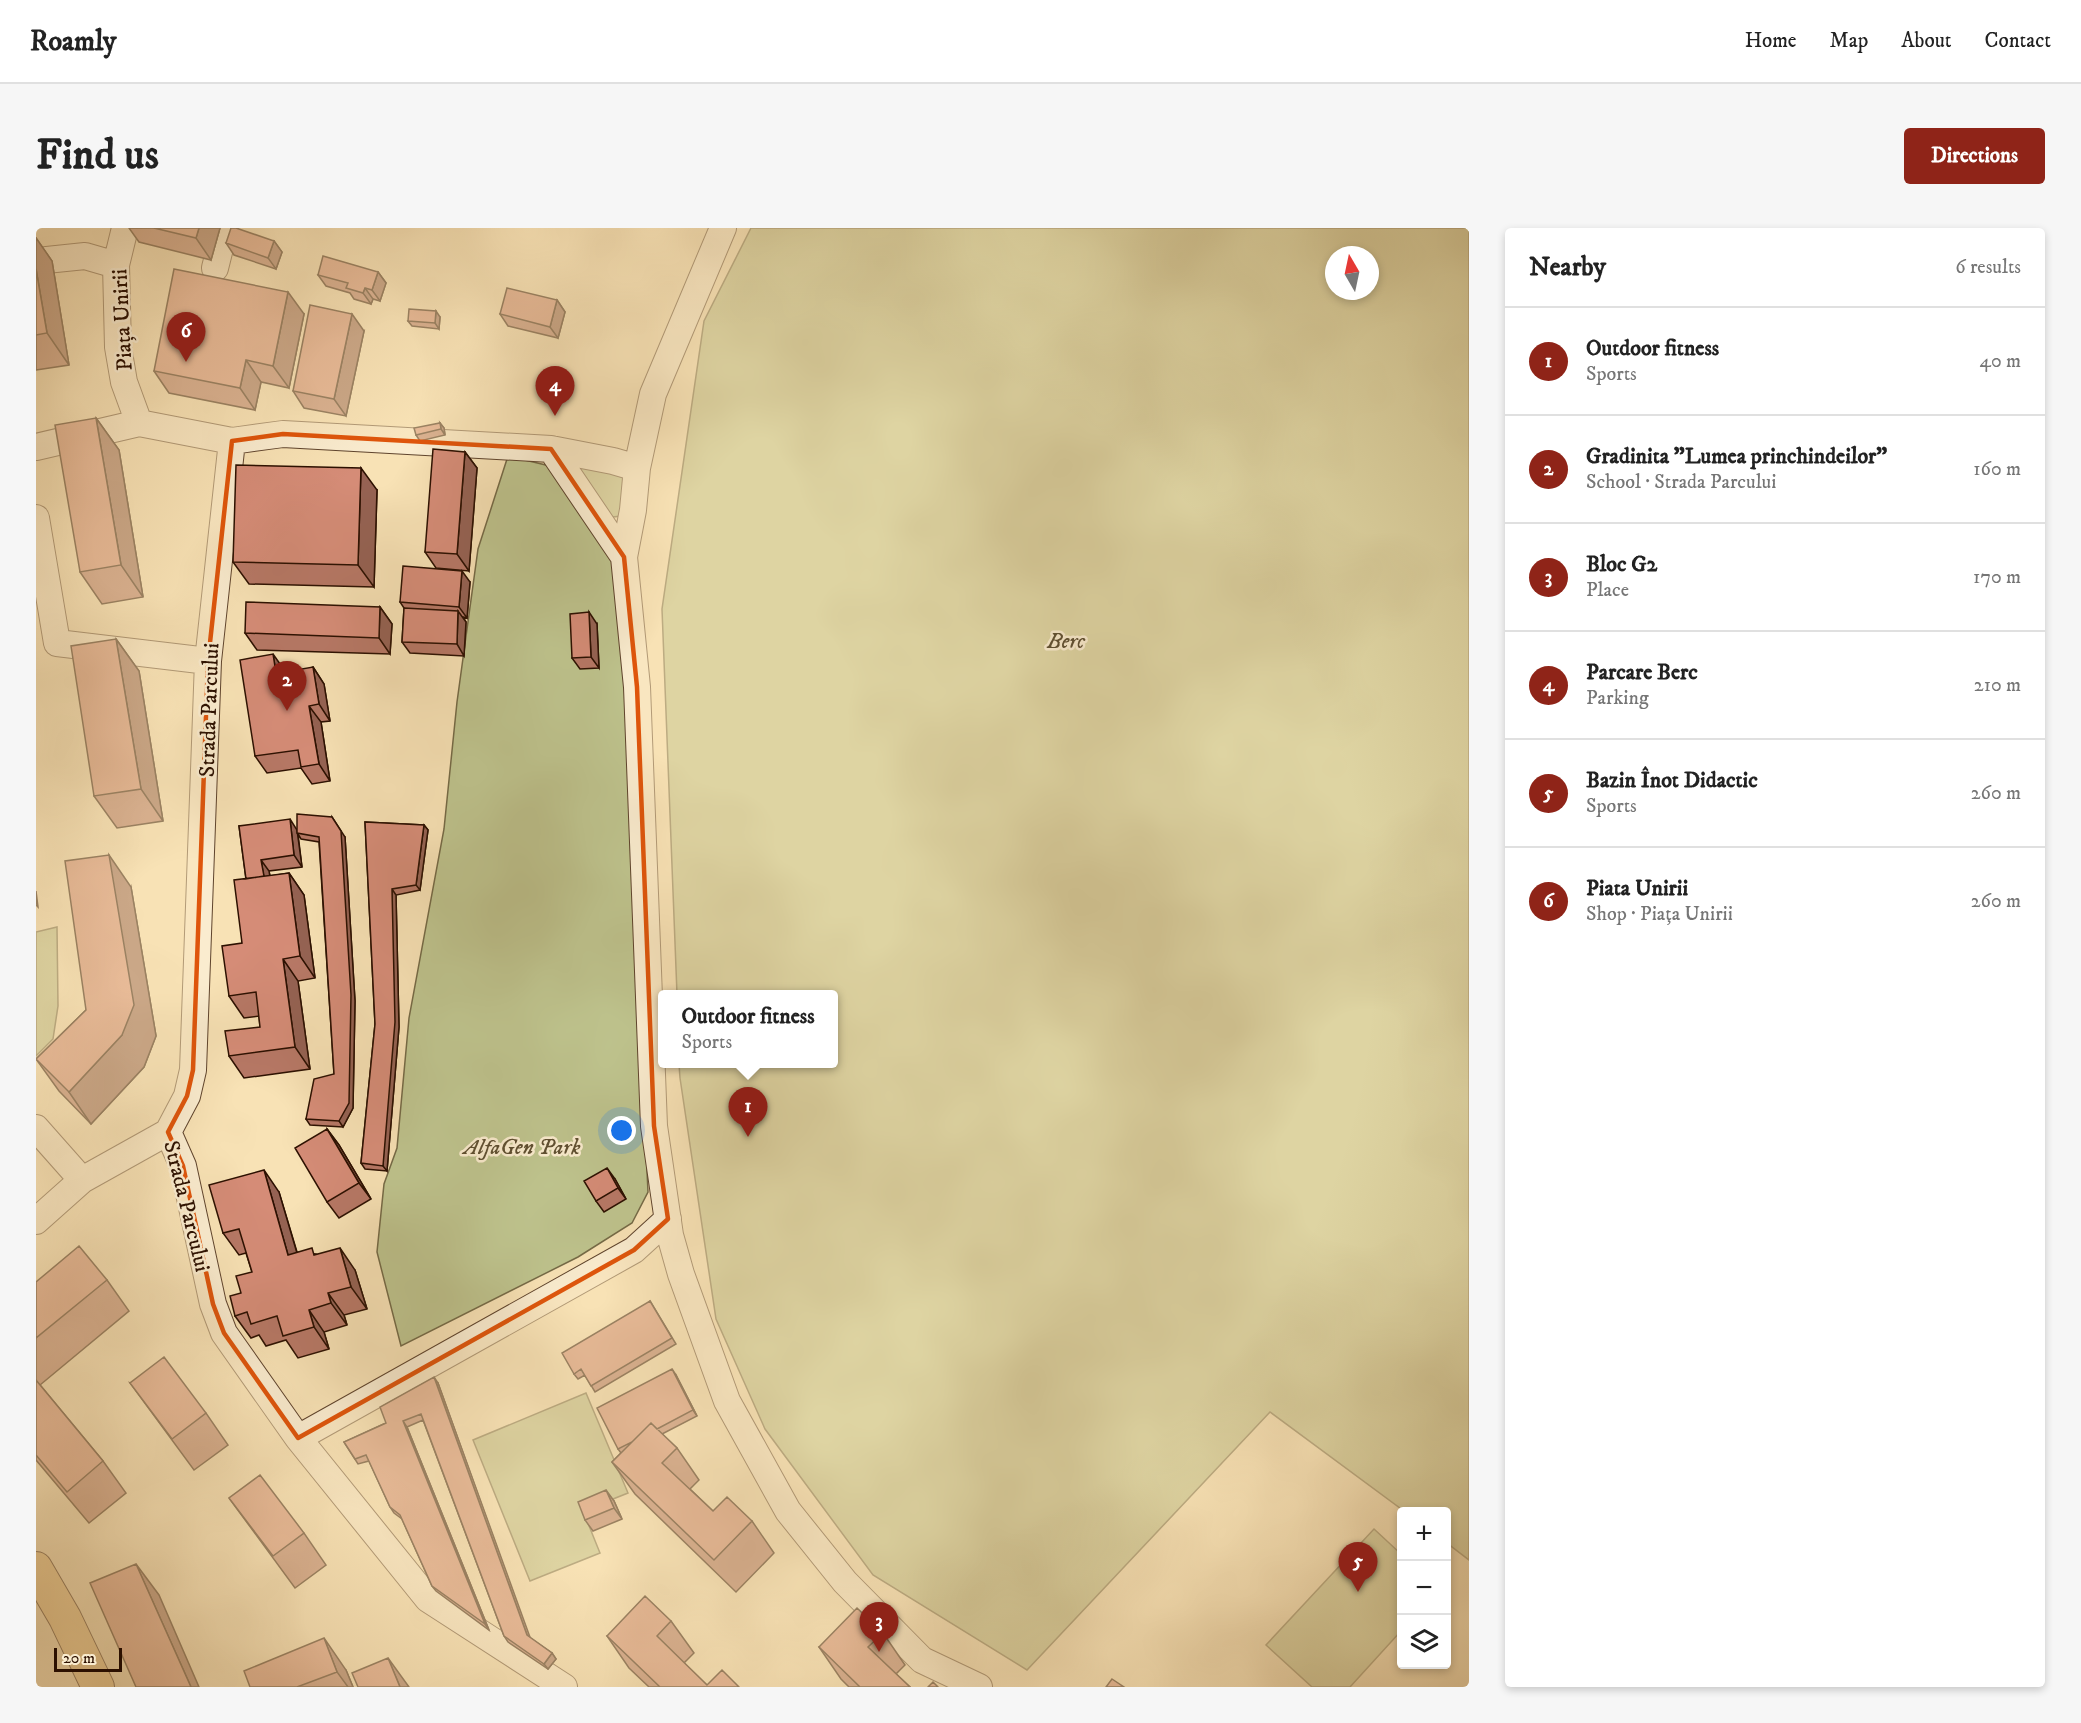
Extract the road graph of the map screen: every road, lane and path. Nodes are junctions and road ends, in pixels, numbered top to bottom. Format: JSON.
{"nodes":[{"id":1,"x":124,"y":228,"type":"edge"},
{"id":2,"x":225,"y":228,"type":"edge"},
{"id":3,"x":723,"y":228,"type":"edge"},
{"id":4,"x":36,"y":261,"type":"edge"},
{"id":5,"x":116,"y":265,"type":"junction"},
{"id":6,"x":215,"y":268,"type":"dead end"},
{"id":7,"x":139,"y":423,"type":"junction"},
{"id":8,"x":232,"y":441,"type":"junction"},
{"id":9,"x":36,"y":447,"type":"edge"},
{"id":10,"x":551,"y":449,"type":"junction"},
{"id":11,"x":637,"y":468,"type":"junction"},
{"id":12,"x":36,"y":518,"type":"edge"},
{"id":13,"x":624,"y":556,"type":"junction"},
{"id":14,"x":208,"y":661,"type":"junction"},
{"id":15,"x":36,"y":1128,"type":"edge"},
{"id":16,"x":168,"y":1132,"type":"junction"},
{"id":17,"x":82,"y":1180,"type":"junction"},
{"id":18,"x":668,"y":1219,"type":"junction"},
{"id":19,"x":36,"y":1221,"type":"edge"},
{"id":20,"x":298,"y":1438,"type":"junction"},
{"id":21,"x":36,"y":1568,"type":"edge"},
{"id":22,"x":98,"y":1687,"type":"edge"},
{"id":23,"x":564,"y":1687,"type":"edge"},
{"id":24,"x":979,"y":1687,"type":"edge"}],
"edges":[{"from":1,"to":5,"type":"street","name":"Piața Unirii"},
{"from":2,"to":6,"type":"street"},
{"from":3,"to":11,"type":"street"},
{"from":4,"to":5,"type":"street"},
{"from":5,"to":7,"type":"street","name":"Piața Unirii"},
{"from":7,"to":8,"type":"street"},
{"from":7,"to":9,"type":"street"},
{"from":8,"to":10,"type":"street"},
{"from":8,"to":14,"type":"street","name":"Strada Parcului"},
{"from":10,"to":11,"type":"street"},
{"from":10,"to":13,"type":"street"},
{"from":11,"to":13,"type":"street"},
{"from":12,"to":14,"type":"street"},
{"from":13,"to":18,"type":"street"},
{"from":14,"to":16,"type":"street","name":"Strada Parcului"},
{"from":15,"to":17,"type":"street"},
{"from":16,"to":17,"type":"street"},
{"from":16,"to":20,"type":"street","name":"Strada Parcului"},
{"from":17,"to":19,"type":"street"},
{"from":18,"to":20,"type":"street"},
{"from":18,"to":24,"type":"street"},
{"from":20,"to":23,"type":"street","name":"Strada Parcului"},
{"from":21,"to":22,"type":"main road"}]}
